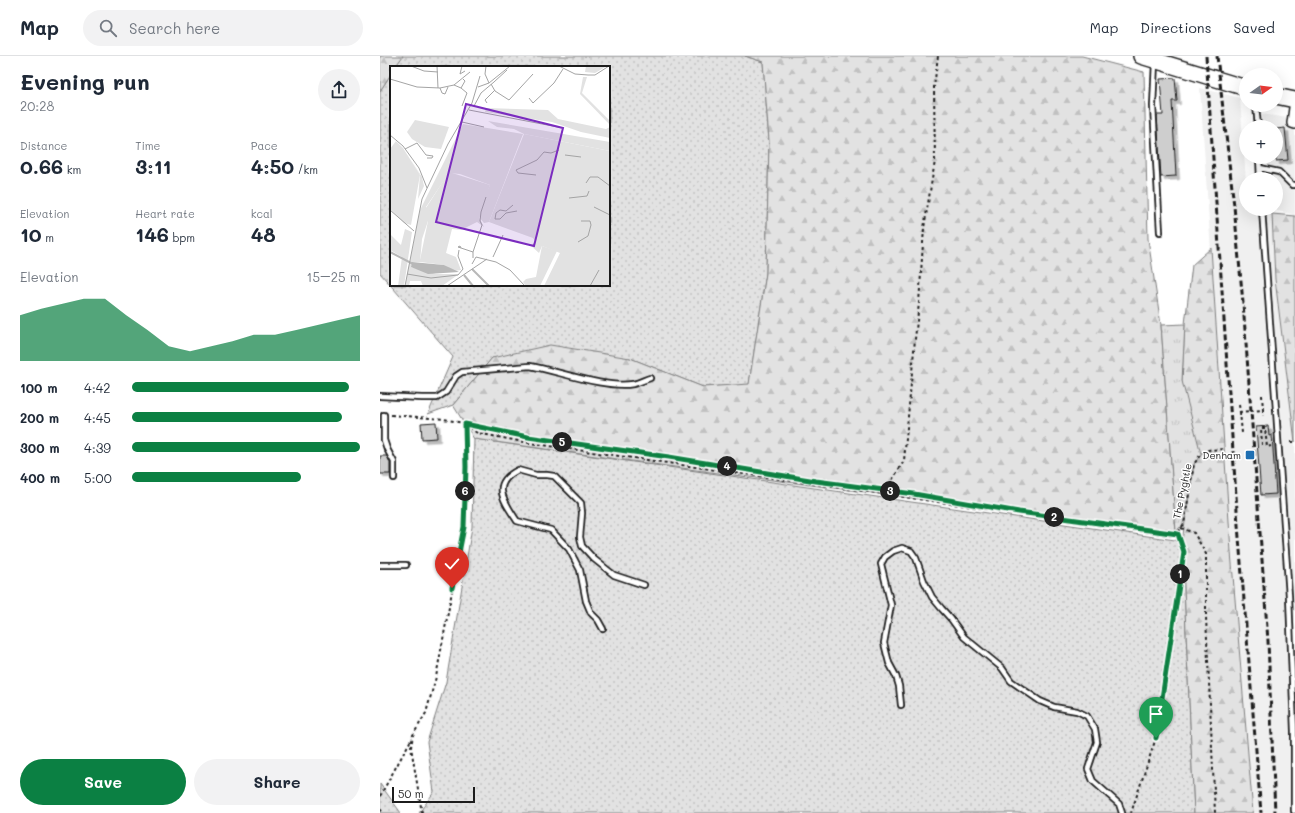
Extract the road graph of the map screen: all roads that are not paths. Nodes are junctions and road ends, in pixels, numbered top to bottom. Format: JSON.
{"nodes":[{"id":1,"x":1148,"y":58,"type":"edge"},
{"id":2,"x":1239,"y":86,"type":"edge"},
{"id":3,"x":1283,"y":97,"type":"edge"},
{"id":4,"x":1295,"y":100,"type":"edge"},
{"id":5,"x":1295,"y":124,"type":"edge"},
{"id":6,"x":1260,"y":164,"type":"edge"},
{"id":7,"x":1260,"y":168,"type":"junction"},
{"id":8,"x":1260,"y":172,"type":"edge"},
{"id":9,"x":1295,"y":185,"type":"edge"},
{"id":10,"x":1262,"y":216,"type":"edge"},
{"id":11,"x":1160,"y":232,"type":"dead end"},
{"id":12,"x":650,"y":378,"type":"dead end"},
{"id":13,"x":380,"y":396,"type":"edge"},
{"id":14,"x":384,"y":415,"type":"road end"},
{"id":15,"x":394,"y":478,"type":"dead end"},
{"id":16,"x":380,"y":565,"type":"edge"},
{"id":17,"x":406,"y":565,"type":"dead end"},
{"id":18,"x":644,"y":585,"type":"dead end"},
{"id":19,"x":602,"y":629,"type":"dead end"},
{"id":20,"x":901,"y":705,"type":"dead end"},
{"id":21,"x":1294,"y":811,"type":"dead end"},
{"id":22,"x":1122,"y":813,"type":"edge"}],
"edges":[{"from":1,"to":2,"type":"main road"},
{"from":1,"to":11,"type":"lane"},
{"from":3,"to":4,"type":"main road"},
{"from":4,"to":5,"type":"street"},
{"from":6,"to":7,"type":"lane"},
{"from":7,"to":8,"type":"lane"},
{"from":7,"to":9,"type":"lane"},
{"from":10,"to":21,"type":"lane"},
{"from":12,"to":13,"type":"lane"},
{"from":14,"to":15,"type":"lane"},
{"from":16,"to":17,"type":"lane"},
{"from":18,"to":19,"type":"lane"},
{"from":20,"to":22,"type":"lane"}]}
